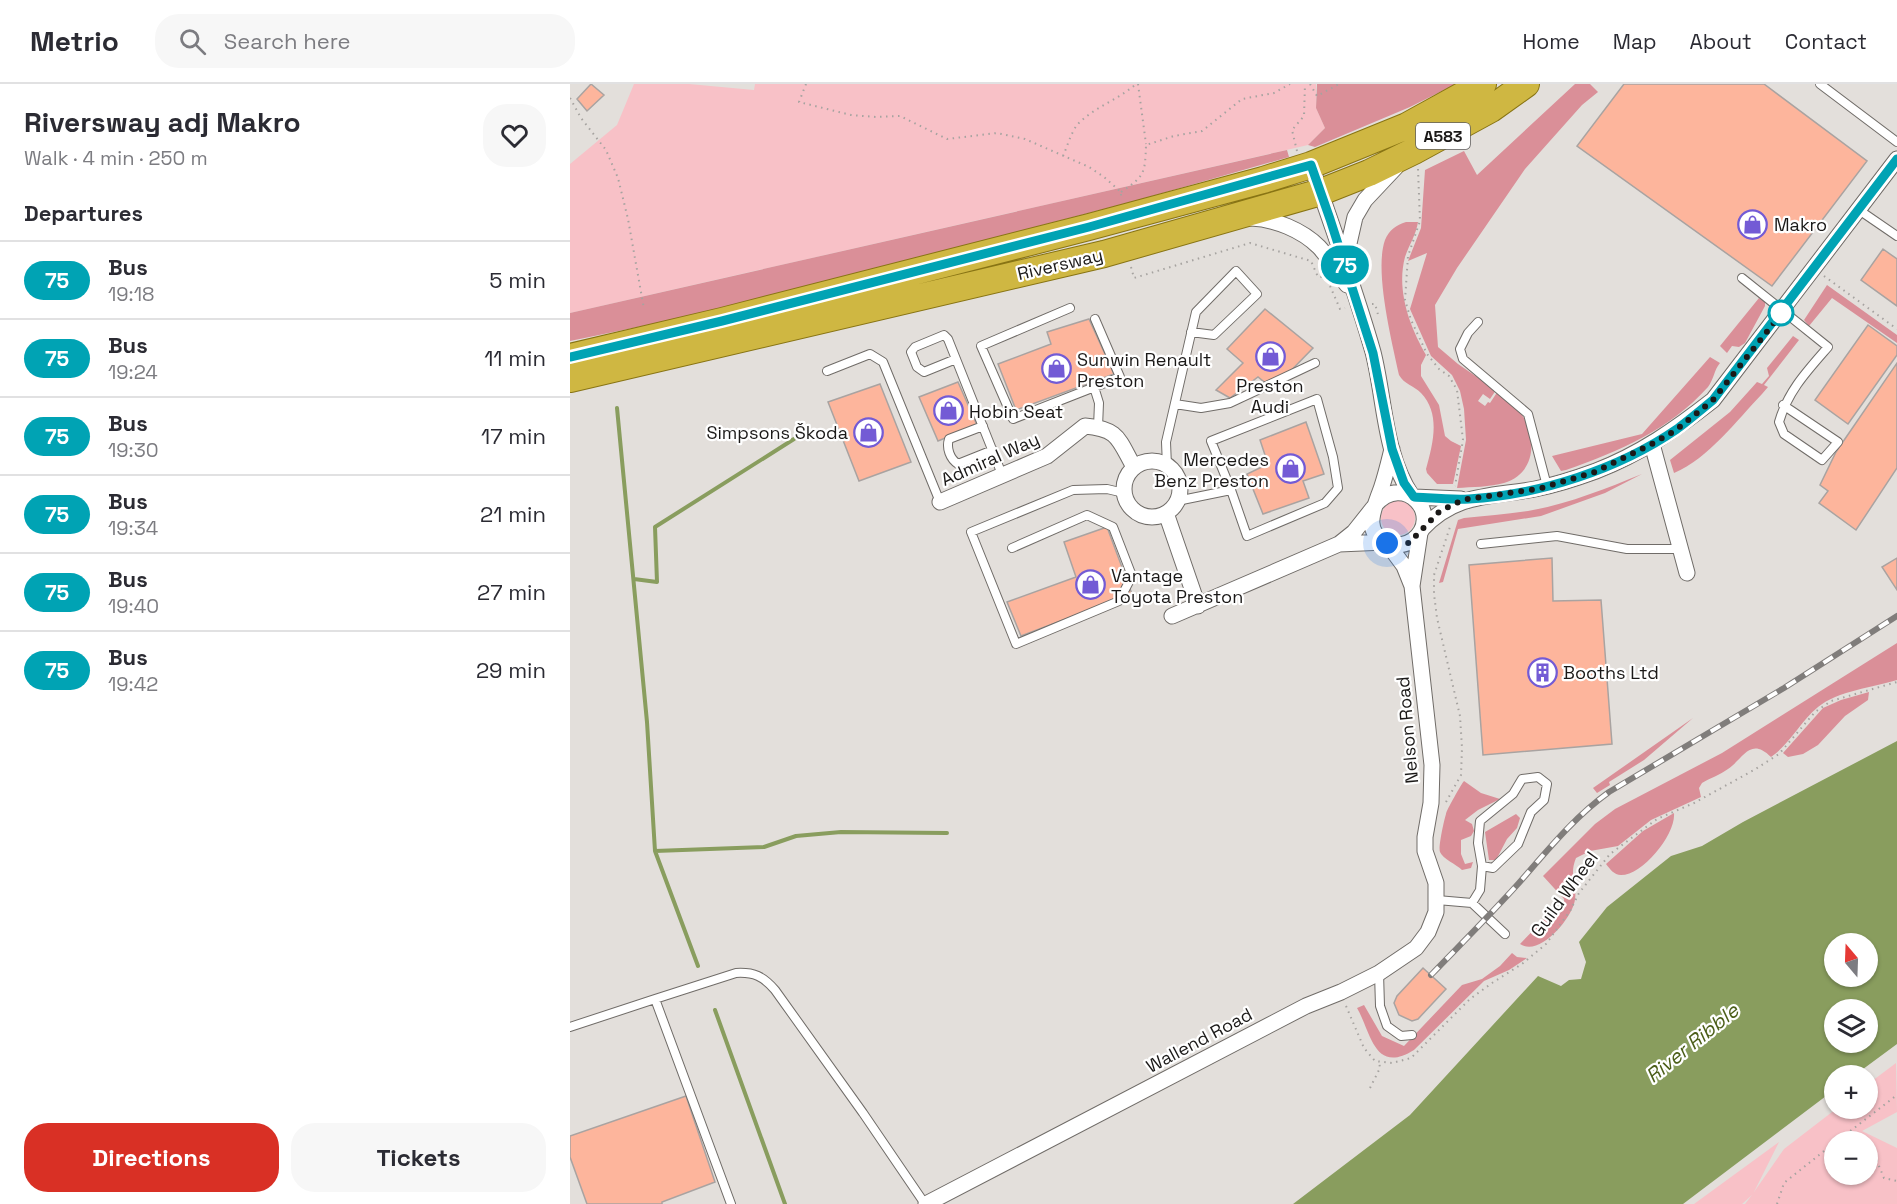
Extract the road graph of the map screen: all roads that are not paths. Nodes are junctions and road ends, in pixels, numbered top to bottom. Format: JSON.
{"nodes":[{"id":1,"x":1483,"y":84,"type":"edge"},
{"id":2,"x":1526,"y":84,"type":"edge"},
{"id":3,"x":1820,"y":84,"type":"edge"},
{"id":4,"x":1897,"y":142,"type":"edge"},
{"id":5,"x":1414,"y":151,"type":"junction"},
{"id":6,"x":1897,"y":159,"type":"edge"},
{"id":7,"x":1312,"y":175,"type":"junction"},
{"id":8,"x":1859,"y":210,"type":"junction"},
{"id":9,"x":1228,"y":219,"type":"junction"},
{"id":10,"x":1897,"y":236,"type":"edge"},
{"id":11,"x":1345,"y":263,"type":"junction"},
{"id":12,"x":1743,"y":278,"type":"dead end"},
{"id":13,"x":1356,"y":300,"type":"junction"},
{"id":14,"x":1070,"y":308,"type":"dead end"},
{"id":15,"x":1784,"y":310,"type":"junction"},
{"id":16,"x":1095,"y":319,"type":"dead end"},
{"id":17,"x":1478,"y":322,"type":"dead end"},
{"id":18,"x":1191,"y":332,"type":"junction"},
{"id":19,"x":570,"y":357,"type":"edge"},
{"id":20,"x":956,"y":359,"type":"junction"},
{"id":21,"x":1315,"y":363,"type":"dead end"},
{"id":22,"x":826,"y":371,"type":"dead end"},
{"id":23,"x":570,"y":379,"type":"edge"},
{"id":24,"x":1094,"y":387,"type":"junction"},
{"id":25,"x":1175,"y":404,"type":"junction"},
{"id":26,"x":1784,"y":405,"type":"junction"},
{"id":27,"x":983,"y":426,"type":"junction"},
{"id":28,"x":1098,"y":427,"type":"junction"},
{"id":29,"x":1652,"y":444,"type":"junction"},
{"id":30,"x":1392,"y":449,"type":"junction"},
{"id":31,"x":993,"y":450,"type":"junction"},
{"id":32,"x":1167,"y":466,"type":"junction"},
{"id":33,"x":1134,"y":467,"type":"junction"},
{"id":34,"x":1003,"y":477,"type":"junction"},
{"id":35,"x":1547,"y":486,"type":"junction"},
{"id":36,"x":1231,"y":490,"type":"junction"},
{"id":37,"x":1124,"y":493,"type":"junction"},
{"id":38,"x":1461,"y":495,"type":"junction"},
{"id":39,"x":1413,"y":497,"type":"junction"},
{"id":40,"x":1177,"y":501,"type":"junction"},
{"id":41,"x":940,"y":502,"type":"joint"},
{"id":42,"x":1374,"y":506,"type":"junction"},
{"id":43,"x":1166,"y":513,"type":"junction"},
{"id":44,"x":1421,"y":531,"type":"junction"},
{"id":45,"x":1386,"y":542,"type":"junction"},
{"id":46,"x":1339,"y":544,"type":"junction"},
{"id":47,"x":1481,"y":544,"type":"dead end"},
{"id":48,"x":1012,"y":548,"type":"dead end"},
{"id":49,"x":1681,"y":549,"type":"junction"},
{"id":50,"x":1687,"y":573,"type":"dead end"},
{"id":51,"x":1412,"y":585,"type":"junction"},
{"id":52,"x":1198,"y":606,"type":"junction"},
{"id":53,"x":1172,"y":616,"type":"dead end"},
{"id":54,"x":1482,"y":866,"type":"junction"},
{"id":55,"x":1431,"y":871,"type":"joint"},
{"id":56,"x":1437,"y":900,"type":"junction"},
{"id":57,"x":1472,"y":903,"type":"junction"},
{"id":58,"x":1505,"y":934,"type":"dead end"},
{"id":59,"x":1379,"y":973,"type":"junction"},
{"id":60,"x":655,"y":999,"type":"junction"},
{"id":61,"x":570,"y":1027,"type":"edge"},
{"id":62,"x":1412,"y":1035,"type":"dead end"},
{"id":63,"x":731,"y":1204,"type":"edge"},
{"id":64,"x":926,"y":1204,"type":"edge"}],
"edges":[{"from":1,"to":7,"type":"highway","name":"Riversway","number":"A583"},
{"from":2,"to":5,"type":"highway","name":"Riversway","number":"A583"},
{"from":3,"to":4,"type":"lane"},
{"from":5,"to":7,"type":"highway","name":"Riversway","number":"A583"},
{"from":5,"to":11,"type":"street"},
{"from":6,"to":8,"type":"street"},
{"from":7,"to":9,"type":"highway","name":"Riversway","number":"A583"},
{"from":7,"to":11,"type":"street"},
{"from":7,"to":19,"type":"highway","name":"Riversway","number":"A583"},
{"from":8,"to":10,"type":"lane"},
{"from":8,"to":15,"type":"street"},
{"from":9,"to":13,"type":"street"},
{"from":9,"to":23,"type":"highway","name":"Riversway","number":"A583"},
{"from":11,"to":13,"type":"street"},
{"from":12,"to":15,"type":"lane"},
{"from":13,"to":30,"type":"street"},
{"from":14,"to":24,"type":"lane"},
{"from":15,"to":26,"type":"lane"},
{"from":15,"to":29,"type":"street"},
{"from":16,"to":24,"type":"lane"},
{"from":17,"to":35,"type":"lane"},
{"from":18,"to":18,"type":"lane"},
{"from":18,"to":25,"type":"lane"},
{"from":20,"to":20,"type":"lane"},
{"from":20,"to":27,"type":"lane"},
{"from":21,"to":25,"type":"lane"},
{"from":22,"to":41,"type":"lane"},
{"from":24,"to":28,"type":"lane"},
{"from":25,"to":32,"type":"lane"},
{"from":26,"to":26,"type":"lane"},
{"from":27,"to":31,"type":"lane"},
{"from":27,"to":31,"type":"lane"},
{"from":28,"to":33,"type":"street"},
{"from":28,"to":34,"type":"street","name":"Admiral Way"},
{"from":29,"to":35,"type":"street"},
{"from":29,"to":49,"type":"street"},
{"from":30,"to":39,"type":"street"},
{"from":30,"to":42,"type":"street"},
{"from":31,"to":34,"type":"lane"},
{"from":32,"to":33,"type":"street"},
{"from":32,"to":40,"type":"street"},
{"from":33,"to":37,"type":"street"},
{"from":34,"to":41,"type":"street","name":"Admiral Way"},
{"from":35,"to":38,"type":"street"},
{"from":36,"to":36,"type":"lane"},
{"from":36,"to":40,"type":"lane"},
{"from":37,"to":43,"type":"street"},
{"from":37,"to":48,"type":"lane"},
{"from":38,"to":39,"type":"street"},
{"from":38,"to":44,"type":"street"},
{"from":39,"to":42,"type":"street"},
{"from":39,"to":44,"type":"street"},
{"from":40,"to":43,"type":"street"},
{"from":42,"to":45,"type":"street"},
{"from":42,"to":46,"type":"street"},
{"from":43,"to":52,"type":"street"},
{"from":44,"to":45,"type":"street"},
{"from":44,"to":51,"type":"street","name":"Nelson Road"},
{"from":45,"to":46,"type":"street"},
{"from":45,"to":51,"type":"street","name":"Nelson Road"},
{"from":46,"to":52,"type":"street"},
{"from":47,"to":49,"type":"lane"},
{"from":49,"to":50,"type":"street"},
{"from":51,"to":55,"type":"street","name":"Nelson Road"},
{"from":52,"to":53,"type":"street"},
{"from":54,"to":54,"type":"lane"},
{"from":54,"to":57,"type":"lane"},
{"from":55,"to":56,"type":"street","name":"Wallend Road"},
{"from":56,"to":57,"type":"lane"},
{"from":56,"to":59,"type":"street","name":"Wallend Road"},
{"from":57,"to":58,"type":"lane"},
{"from":59,"to":62,"type":"lane"},
{"from":59,"to":64,"type":"street","name":"Wallend Road"},
{"from":60,"to":61,"type":"lane"},
{"from":60,"to":63,"type":"lane"},
{"from":60,"to":64,"type":"lane"}]}
